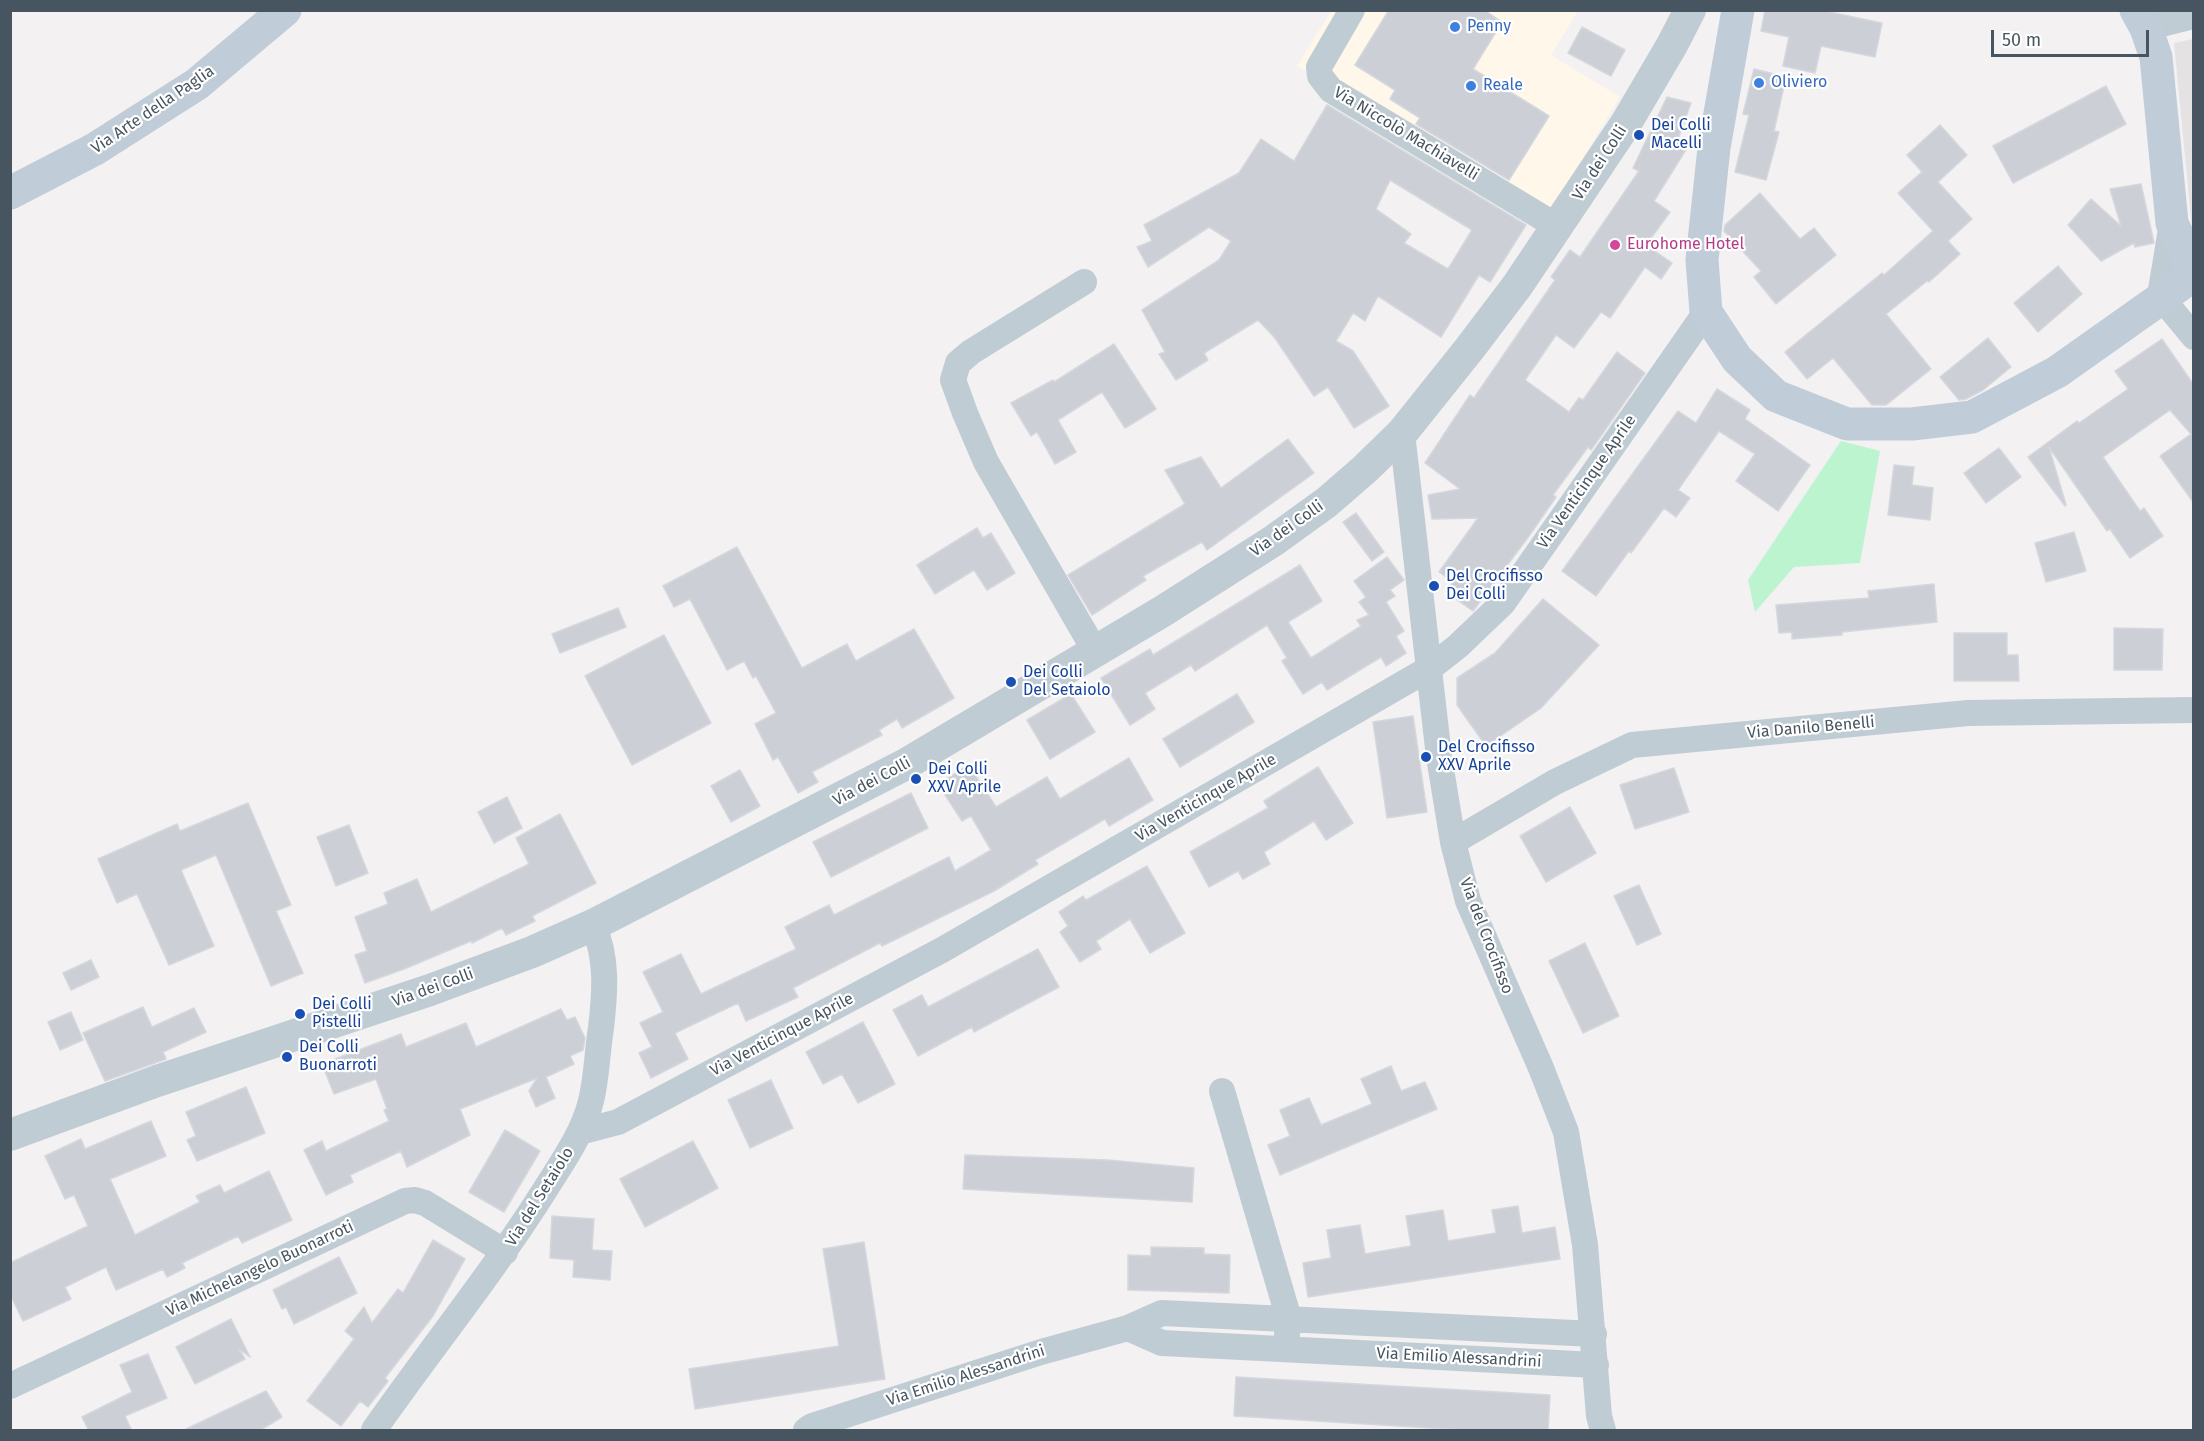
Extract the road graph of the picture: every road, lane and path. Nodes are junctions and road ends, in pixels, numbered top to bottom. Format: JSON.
{"nodes":[{"id":1,"x":285,"y":10,"type":"edge"},
{"id":2,"x":1352,"y":10,"type":"edge"},
{"id":3,"x":1675,"y":10,"type":"edge"},
{"id":4,"x":1690,"y":10,"type":"edge"},
{"id":5,"x":1738,"y":10,"type":"edge"},
{"id":6,"x":2193,"y":16,"type":"edge"},
{"id":7,"x":2141,"y":19,"type":"edge"},
{"id":8,"x":1672,"y":45,"type":"junction"},
{"id":9,"x":10,"y":193,"type":"edge"},
{"id":10,"x":2172,"y":223,"type":"junction"},
{"id":11,"x":1558,"y":227,"type":"junction"},
{"id":12,"x":2193,"y":270,"type":"edge"},
{"id":13,"x":2193,"y":275,"type":"edge"},
{"id":14,"x":1084,"y":282,"type":"dead end"},
{"id":15,"x":2160,"y":296,"type":"junction"},
{"id":16,"x":1706,"y":312,"type":"junction"},
{"id":17,"x":2193,"y":337,"type":"edge"},
{"id":18,"x":1402,"y":432,"type":"junction"},
{"id":19,"x":1095,"y":651,"type":"junction"},
{"id":20,"x":1430,"y":668,"type":"junction"},
{"id":21,"x":2193,"y":710,"type":"edge"},
{"id":22,"x":1453,"y":842,"type":"junction"},
{"id":23,"x":593,"y":925,"type":"junction"},
{"id":24,"x":1222,"y":1091,"type":"dead end"},
{"id":25,"x":580,"y":1132,"type":"junction"},
{"id":26,"x":10,"y":1135,"type":"edge"},
{"id":27,"x":505,"y":1252,"type":"junction"},
{"id":28,"x":1289,"y":1319,"type":"junction"},
{"id":29,"x":1128,"y":1328,"type":"junction"},
{"id":30,"x":1594,"y":1334,"type":"junction"},
{"id":31,"x":1286,"y":1349,"type":"junction"},
{"id":32,"x":1596,"y":1365,"type":"junction"},
{"id":33,"x":10,"y":1386,"type":"edge"},
{"id":34,"x":374,"y":1431,"type":"edge"},
{"id":35,"x":806,"y":1431,"type":"edge"},
{"id":36,"x":1603,"y":1431,"type":"edge"}],
"edges":[{"from":1,"to":9,"type":"main road","name":"Via Arte della Paglia"},
{"from":2,"to":11,"type":"street","name":"Via Niccolò Machiavelli"},
{"from":3,"to":8,"type":"street"},
{"from":4,"to":8,"type":"street","name":"Via dei Colli"},
{"from":5,"to":16,"type":"main road"},
{"from":6,"to":7,"type":"street"},
{"from":7,"to":10,"type":"main road"},
{"from":8,"to":11,"type":"street","name":"Via dei Colli"},
{"from":10,"to":12,"type":"main road"},
{"from":10,"to":15,"type":"street"},
{"from":11,"to":18,"type":"street","name":"Via dei Colli"},
{"from":13,"to":15,"type":"main road"},
{"from":14,"to":19,"type":"street"},
{"from":15,"to":16,"type":"main road"},
{"from":15,"to":17,"type":"street"},
{"from":16,"to":20,"type":"street","name":"Via Venticinque Aprile"},
{"from":18,"to":19,"type":"street","name":"Via dei Colli"},
{"from":18,"to":20,"type":"street","name":"Via del Crocifisso"},
{"from":19,"to":23,"type":"street","name":"Via dei Colli"},
{"from":20,"to":22,"type":"street","name":"Via del Crocifisso"},
{"from":20,"to":25,"type":"street","name":"Via Venticinque Aprile"},
{"from":21,"to":22,"type":"street","name":"Via Danilo Benelli"},
{"from":22,"to":30,"type":"street","name":"Via del Crocifisso"},
{"from":23,"to":25,"type":"street","name":"Via del Setaiolo"},
{"from":23,"to":26,"type":"street","name":"Via dei Colli"},
{"from":24,"to":28,"type":"street"},
{"from":25,"to":27,"type":"street","name":"Via del Setaiolo"},
{"from":27,"to":33,"type":"street","name":"Via Michelangelo Buonarroti"},
{"from":27,"to":34,"type":"street","name":"Via del Setaiolo"},
{"from":28,"to":29,"type":"street","name":"Via Emilio Alessandrini"},
{"from":28,"to":30,"type":"street","name":"Via Emilio Alessandrini"},
{"from":28,"to":31,"type":"street"},
{"from":29,"to":31,"type":"street","name":"Via Emilio Alessandrini"},
{"from":29,"to":35,"type":"street","name":"Via Emilio Alessandrini"},
{"from":30,"to":32,"type":"street","name":"Via del Crocifisso"},
{"from":31,"to":32,"type":"street","name":"Via Emilio Alessandrini"},
{"from":32,"to":36,"type":"street","name":"Via del Crocifisso"}]}
